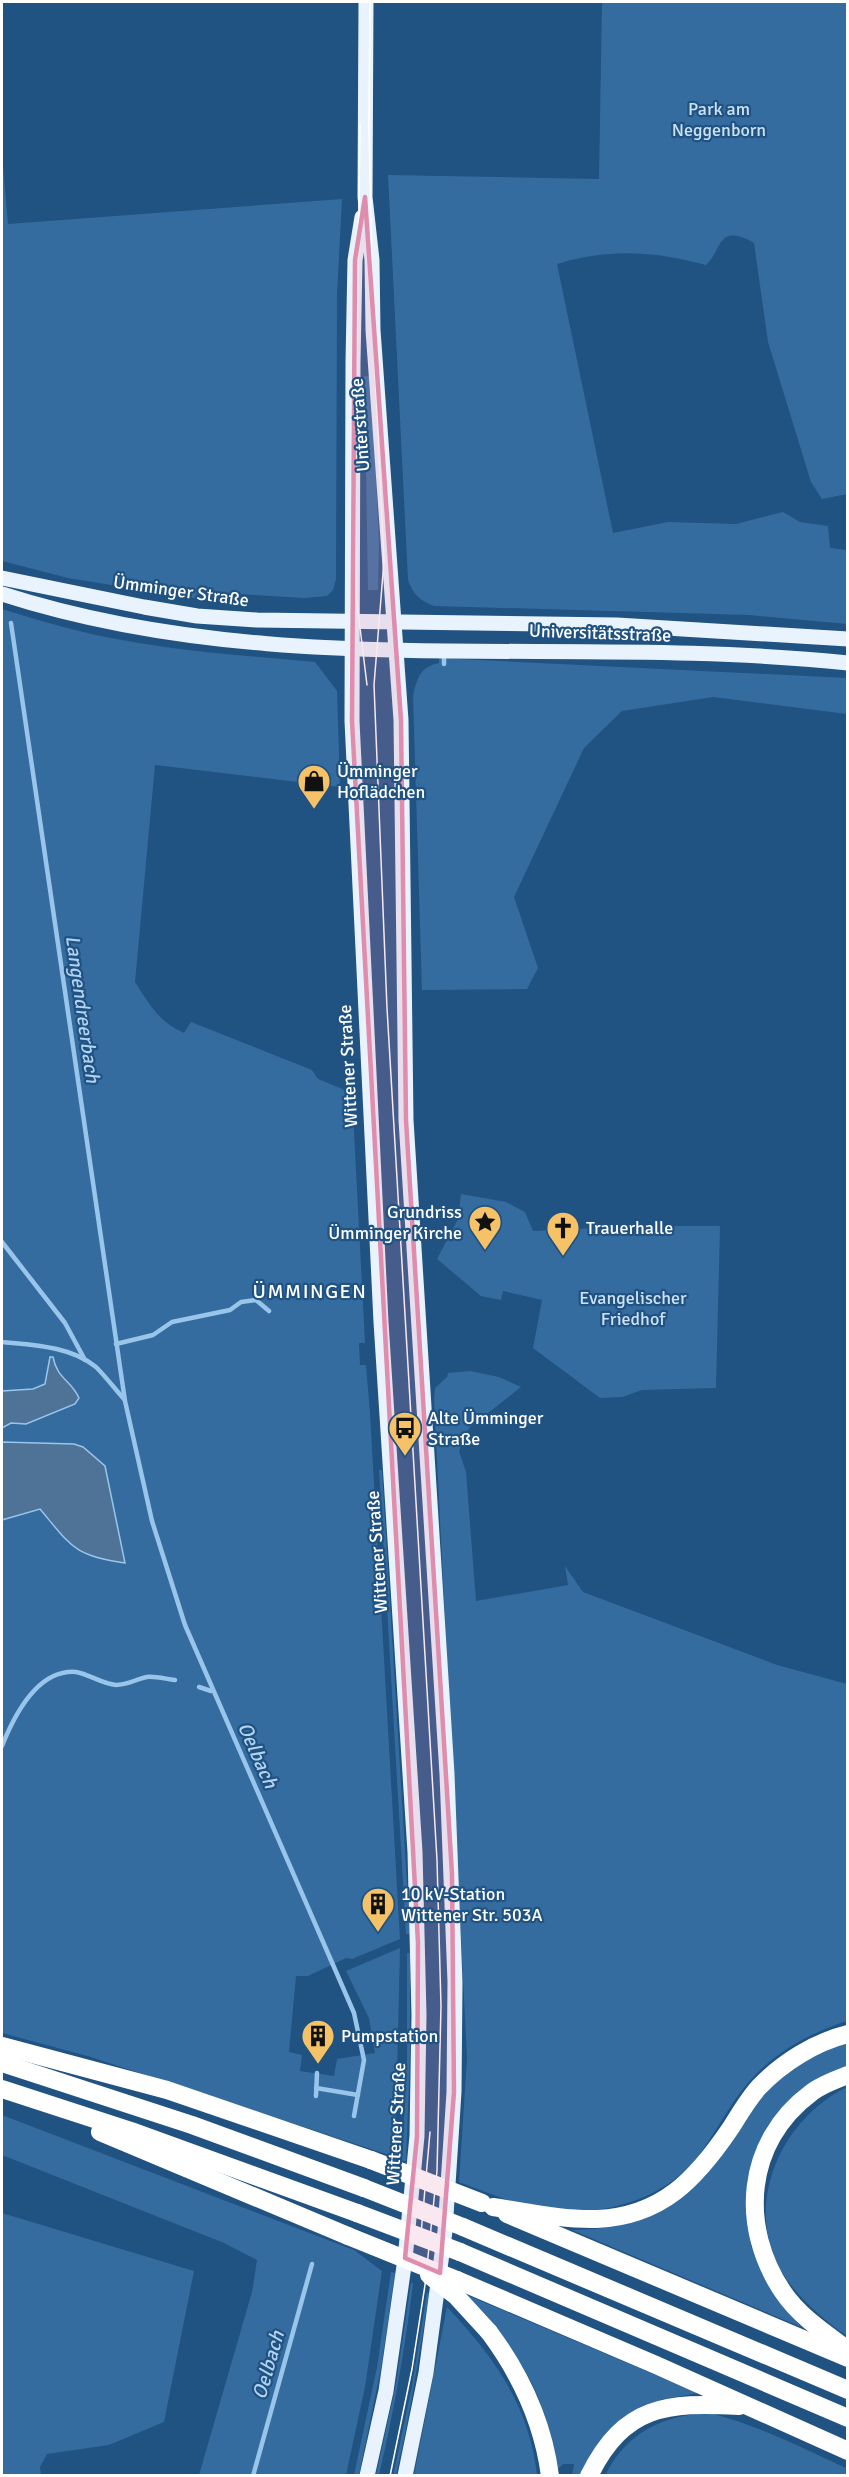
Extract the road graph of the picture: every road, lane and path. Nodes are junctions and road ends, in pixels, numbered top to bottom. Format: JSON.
{"nodes":[{"id":1,"x":366,"y":2,"type":"edge"},
{"id":2,"x":365,"y":197,"type":"junction"},
{"id":3,"x":2,"y":578,"type":"edge"},
{"id":4,"x":2,"y":594,"type":"edge"},
{"id":5,"x":393,"y":621,"type":"junction"},
{"id":6,"x":352,"y":622,"type":"junction"},
{"id":7,"x":848,"y":639,"type":"edge"},
{"id":8,"x":352,"y":650,"type":"junction"},
{"id":9,"x":396,"y":650,"type":"junction"},
{"id":10,"x":848,"y":663,"type":"edge"},
{"id":11,"x":848,"y":2034,"type":"edge"},
{"id":12,"x":2,"y":2046,"type":"edge"},
{"id":13,"x":2,"y":2062,"type":"edge"},
{"id":14,"x":848,"y":2075,"type":"edge"},
{"id":15,"x":2,"y":2090,"type":"edge"},
{"id":16,"x":487,"y":2205,"type":"junction"},
{"id":17,"x":411,"y":2261,"type":"junction"},
{"id":18,"x":848,"y":2350,"type":"edge"},
{"id":19,"x":848,"y":2358,"type":"edge"},
{"id":20,"x":848,"y":2390,"type":"edge"},
{"id":21,"x":751,"y":2407,"type":"junction"},
{"id":22,"x":848,"y":2418,"type":"edge"},
{"id":23,"x":848,"y":2451,"type":"edge"},
{"id":24,"x":367,"y":2475,"type":"edge"},
{"id":25,"x":405,"y":2475,"type":"edge"},
{"id":26,"x":550,"y":2475,"type":"edge"},
{"id":27,"x":589,"y":2475,"type":"edge"}],
"edges":[{"from":1,"to":2,"type":"main road","name":"Unterstraße"},
{"from":2,"to":5,"type":"main road","name":"Unterstraße"},
{"from":2,"to":6,"type":"main road","name":"Unterstraße"},
{"from":3,"to":6,"type":"main road","name":"Ümminger Straße"},
{"from":4,"to":8,"type":"main road"},
{"from":5,"to":6,"type":"main road","name":"Ümminger Straße"},
{"from":5,"to":7,"type":"main road","name":"Universitätsstraße"},
{"from":5,"to":9,"type":"main road","name":"Unterstraße"},
{"from":6,"to":8,"type":"main road","name":"Wittener Straße"},
{"from":8,"to":9,"type":"main road","name":"Universitätsstraße"},
{"from":8,"to":24,"type":"main road","name":"Wittener Straße"},
{"from":9,"to":10,"type":"main road","name":"Universitätsstraße"},
{"from":9,"to":25,"type":"main road"},
{"from":11,"to":16,"type":"highway"},
{"from":12,"to":16,"type":"highway","bridge":true},
{"from":13,"to":20,"type":"highway","bridge":true},
{"from":14,"to":18,"type":"highway"},
{"from":15,"to":17,"type":"highway","bridge":true},
{"from":15,"to":22,"type":"highway","bridge":true},
{"from":16,"to":19,"type":"highway"},
{"from":17,"to":21,"type":"highway","bridge":true},
{"from":17,"to":26,"type":"highway","bridge":true},
{"from":21,"to":23,"type":"highway"},
{"from":21,"to":27,"type":"highway"}]}
